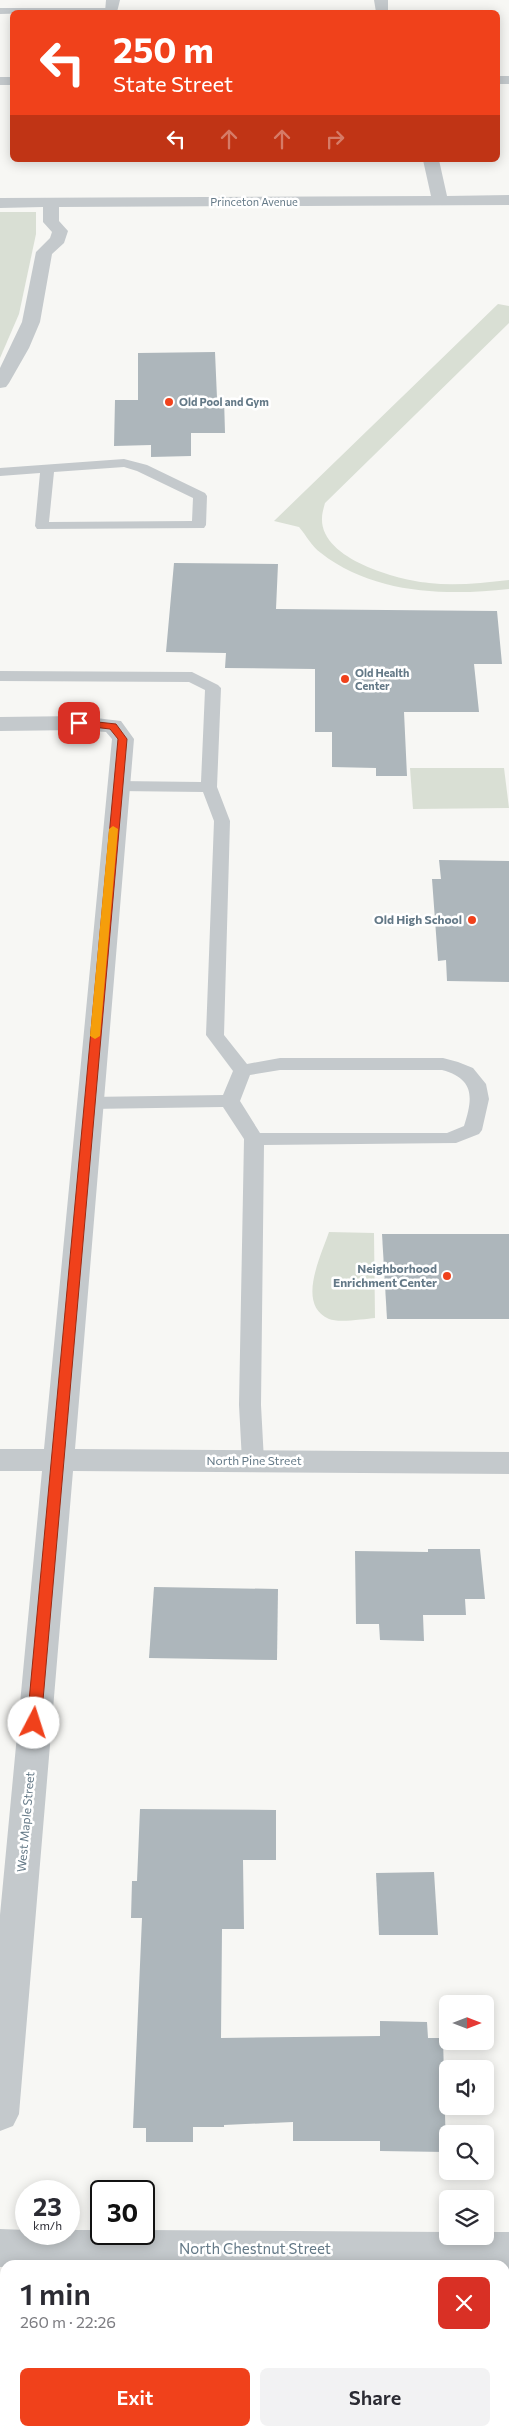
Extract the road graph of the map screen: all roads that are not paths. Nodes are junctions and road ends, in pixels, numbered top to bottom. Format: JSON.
{"nodes":[{"id":1,"x":112,"y":8,"type":"edge"},
{"id":2,"x":37,"y":10,"type":"edge"},
{"id":3,"x":431,"y":162,"type":"edge"},
{"id":4,"x":509,"y":200,"type":"edge"},
{"id":5,"x":440,"y":201,"type":"junction"},
{"id":6,"x":51,"y":202,"type":"junction"},
{"id":7,"x":0,"y":203,"type":"edge"},
{"id":8,"x":0,"y":383,"type":"edge"},
{"id":9,"x":47,"y":470,"type":"junction"},
{"id":10,"x":0,"y":472,"type":"edge"},
{"id":11,"x":0,"y":676,"type":"edge"},
{"id":12,"x":0,"y":724,"type":"edge"},
{"id":13,"x":118,"y":786,"type":"junction"},
{"id":14,"x":209,"y":787,"type":"junction"},
{"id":15,"x":242,"y":1070,"type":"junction"},
{"id":16,"x":230,"y":1100,"type":"junction"},
{"id":17,"x":89,"y":1103,"type":"junction"},
{"id":18,"x":254,"y":1139,"type":"junction"},
{"id":19,"x":0,"y":1460,"type":"edge"},
{"id":20,"x":57,"y":1460,"type":"junction"},
{"id":21,"x":253,"y":1462,"type":"junction"},
{"id":22,"x":509,"y":1463,"type":"edge"},
{"id":23,"x":0,"y":2114,"type":"edge"},
{"id":24,"x":0,"y":2248,"type":"edge"},
{"id":25,"x":509,"y":2251,"type":"edge"}],
"edges":[{"from":1,"to":2,"type":"lane"},
{"from":3,"to":5,"type":"street"},
{"from":4,"to":5,"type":"street","name":"Princeton Avenue"},
{"from":5,"to":6,"type":"street","name":"Princeton Avenue"},
{"from":6,"to":7,"type":"street","name":"Princeton Avenue"},
{"from":6,"to":8,"type":"street"},
{"from":9,"to":9,"type":"lane"},
{"from":9,"to":10,"type":"lane"},
{"from":11,"to":14,"type":"lane"},
{"from":12,"to":13,"type":"street","name":"West Maple Street"},
{"from":13,"to":14,"type":"lane"},
{"from":13,"to":17,"type":"street","name":"West Maple Street"},
{"from":14,"to":15,"type":"lane"},
{"from":15,"to":16,"type":"lane"},
{"from":15,"to":18,"type":"lane"},
{"from":16,"to":17,"type":"lane"},
{"from":16,"to":18,"type":"lane"},
{"from":17,"to":20,"type":"street","name":"West Maple Street"},
{"from":18,"to":21,"type":"lane"},
{"from":19,"to":20,"type":"street","name":"North Pine Street"},
{"from":20,"to":21,"type":"street","name":"North Pine Street"},
{"from":20,"to":23,"type":"street","name":"West Maple Street"},
{"from":21,"to":22,"type":"street","name":"North Pine Street"},
{"from":24,"to":25,"type":"street","name":"North Chestnut Street"}]}
